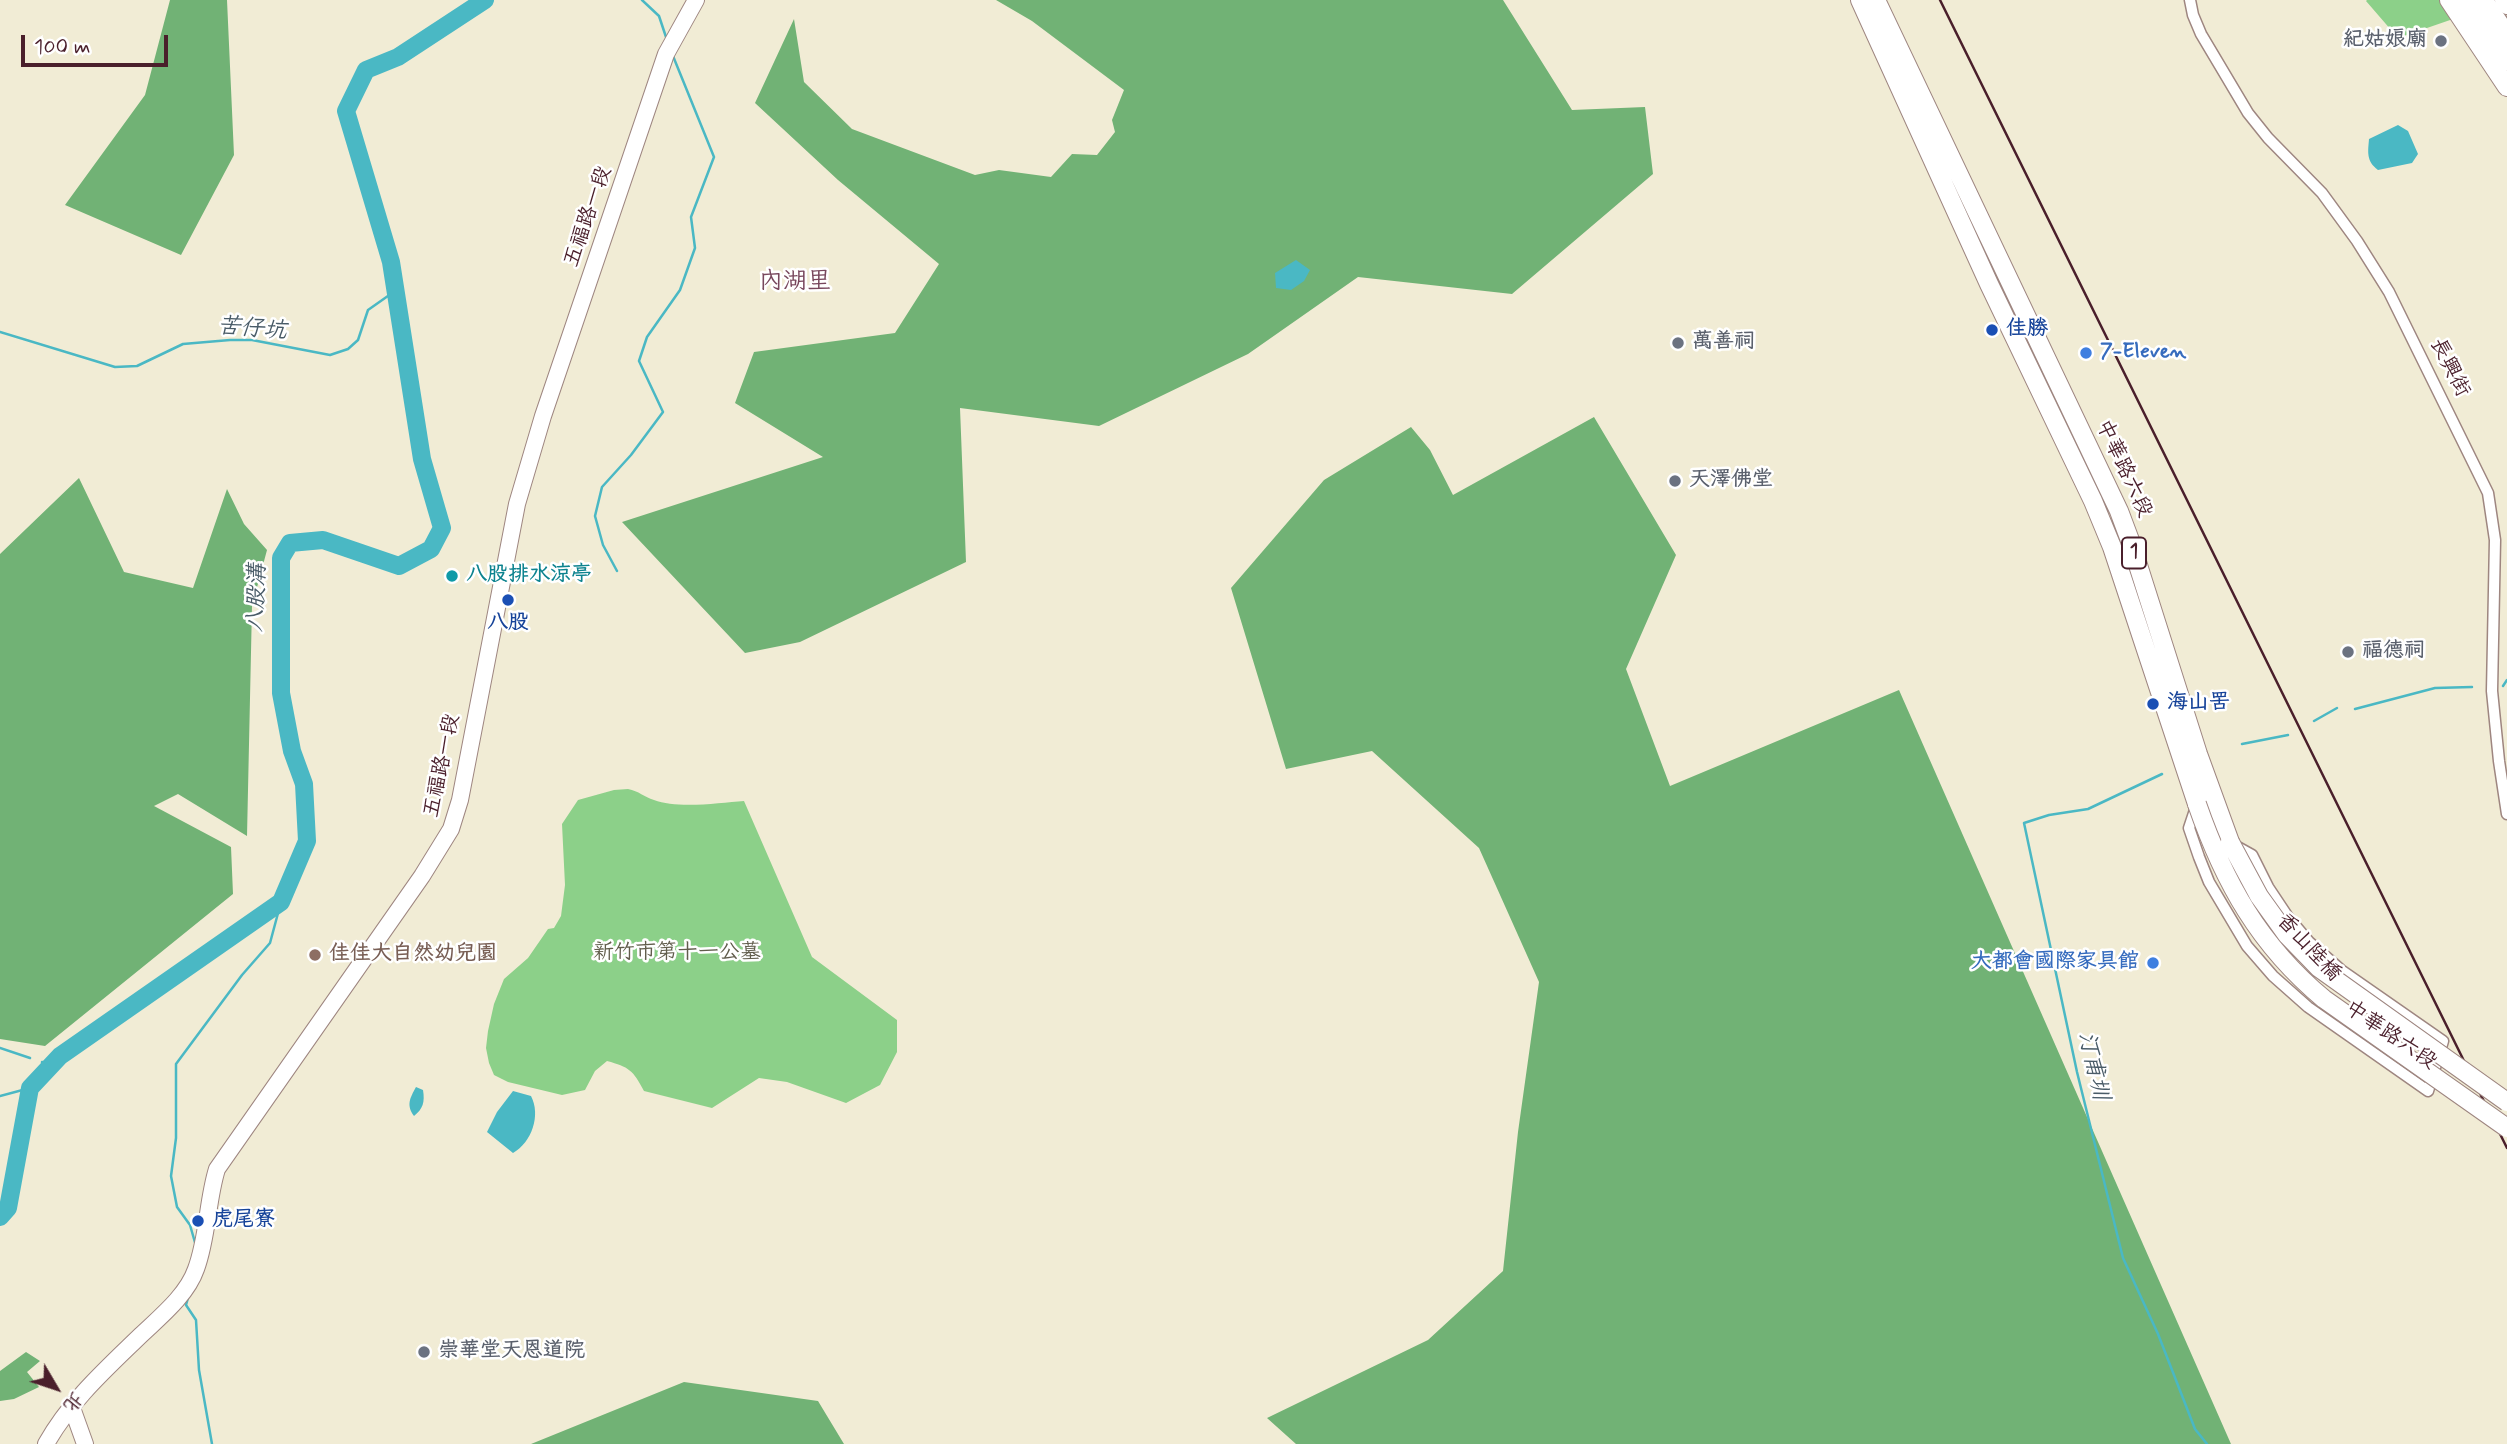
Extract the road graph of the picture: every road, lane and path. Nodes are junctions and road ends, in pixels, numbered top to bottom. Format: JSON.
{"nodes":[{"id":1,"x":696,"y":0,"type":"edge"},
{"id":2,"x":1860,"y":0,"type":"edge"},
{"id":3,"x":1876,"y":0,"type":"edge"},
{"id":4,"x":2190,"y":0,"type":"edge"},
{"id":5,"x":2449,"y":0,"type":"edge"},
{"id":6,"x":2467,"y":0,"type":"edge"},
{"id":7,"x":2483,"y":0,"type":"edge"},
{"id":8,"x":2504,"y":0,"type":"edge"},
{"id":9,"x":2507,"y":5,"type":"edge"},
{"id":10,"x":2507,"y":36,"type":"edge"},
{"id":11,"x":2507,"y":61,"type":"edge"},
{"id":12,"x":2507,"y":87,"type":"edge"},
{"id":13,"x":2197,"y":804,"type":"junction"},
{"id":14,"x":2507,"y":814,"type":"edge"},
{"id":15,"x":2230,"y":842,"type":"junction"},
{"id":16,"x":2507,"y":1102,"type":"edge"},
{"id":17,"x":2507,"y":1129,"type":"edge"},
{"id":18,"x":71,"y":1405,"type":"junction"},
{"id":19,"x":46,"y":1444,"type":"edge"},
{"id":20,"x":85,"y":1444,"type":"edge"}],
"edges":[{"from":1,"to":18,"type":"main road","name":"五福路一段"},
{"from":2,"to":13,"type":"main road","name":"中華路六段","number":"1"},
{"from":3,"to":15,"type":"main road","name":"中華路六段","number":"1"},
{"from":4,"to":14,"type":"street","name":"長興街"},
{"from":5,"to":12,"type":"main road"},
{"from":6,"to":11,"type":"highway"},
{"from":7,"to":10,"type":"highway"},
{"from":8,"to":9,"type":"main road"},
{"from":13,"to":15,"type":"street","name":"中華路六段"},
{"from":13,"to":17,"type":"main road","name":"香山陸橋","number":"1","bridge":true},
{"from":15,"to":16,"type":"main road","name":"香山陸橋","number":"1","bridge":true},
{"from":18,"to":19,"type":"main road","name":"五福路一段"},
{"from":18,"to":20,"type":"main road"}]}
